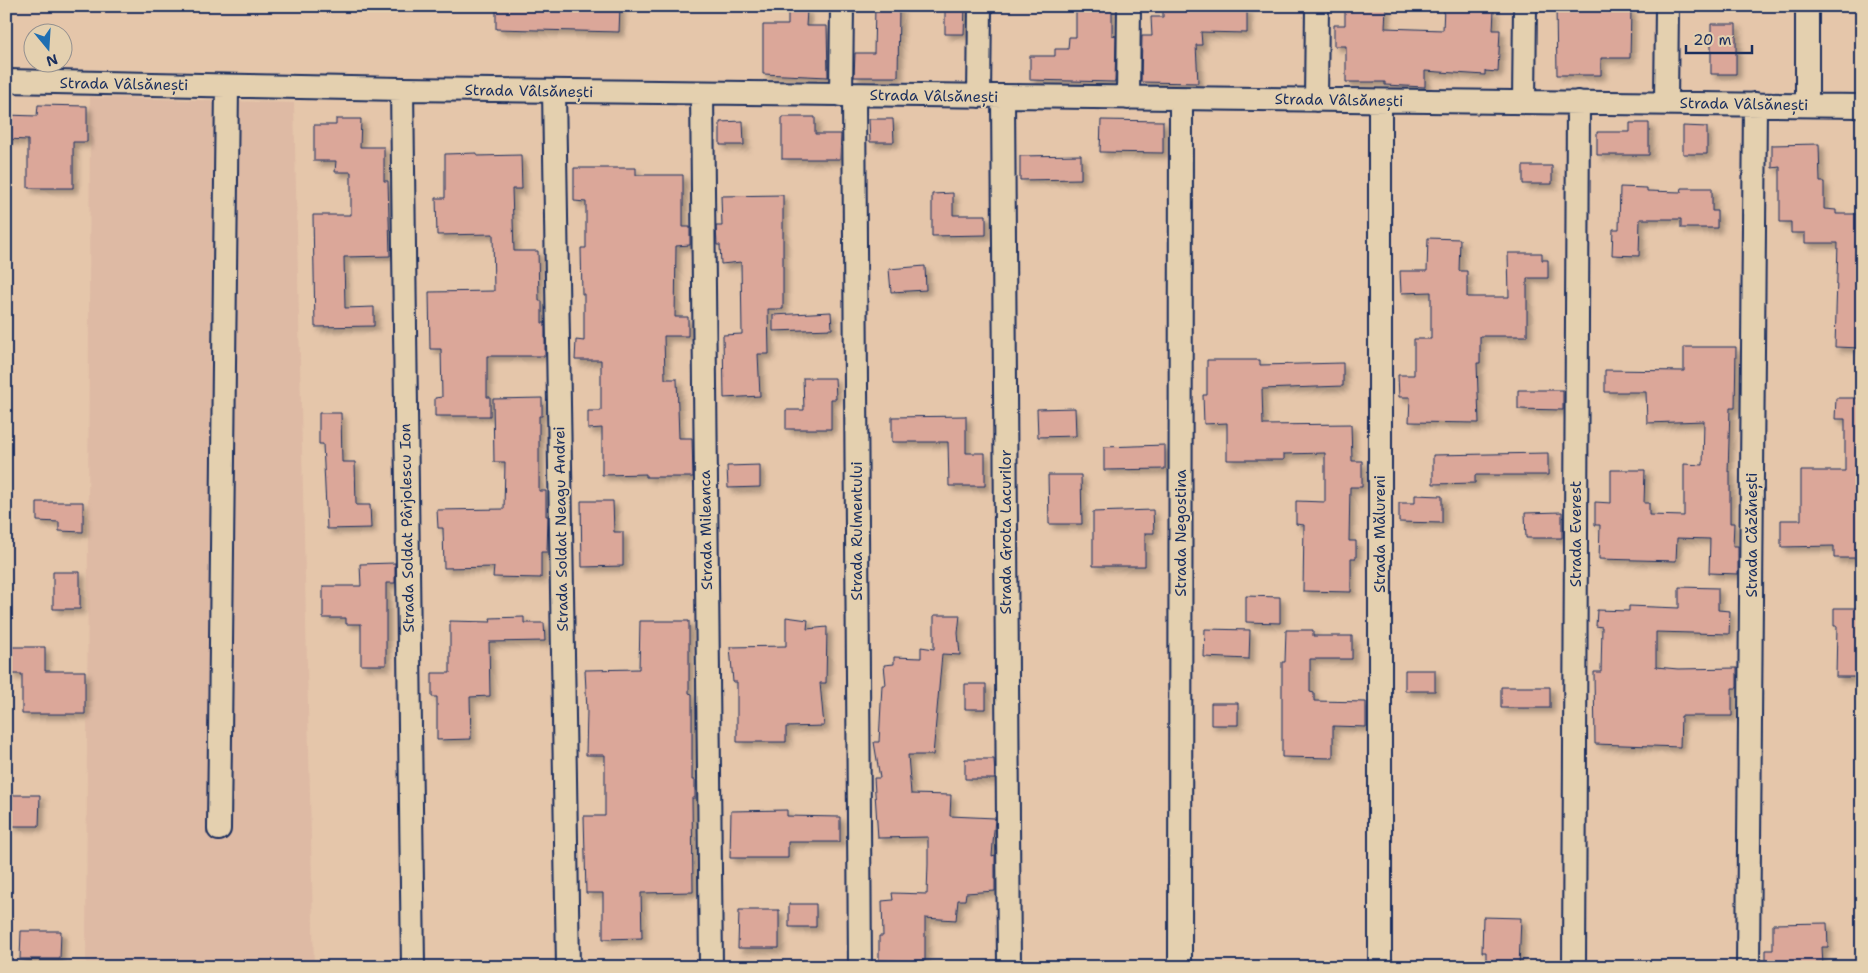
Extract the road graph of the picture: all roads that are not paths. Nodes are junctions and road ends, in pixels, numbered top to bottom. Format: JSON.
{"nodes":[{"id":1,"x":842,"y":6,"type":"edge"},
{"id":2,"x":980,"y":6,"type":"edge"},
{"id":3,"x":1129,"y":6,"type":"edge"},
{"id":4,"x":1318,"y":6,"type":"edge"},
{"id":5,"x":1525,"y":6,"type":"edge"},
{"id":6,"x":1667,"y":6,"type":"edge"},
{"id":7,"x":1807,"y":6,"type":"edge"},
{"id":8,"x":6,"y":81,"type":"edge"},
{"id":9,"x":227,"y":86,"type":"junction"},
{"id":10,"x":402,"y":90,"type":"junction"},
{"id":11,"x":554,"y":91,"type":"junction"},
{"id":12,"x":702,"y":93,"type":"junction"},
{"id":13,"x":848,"y":95,"type":"junction"},
{"id":14,"x":979,"y":96,"type":"junction"},
{"id":15,"x":1003,"y":97,"type":"junction"},
{"id":16,"x":1128,"y":98,"type":"junction"},
{"id":17,"x":1181,"y":99,"type":"junction"},
{"id":18,"x":1316,"y":100,"type":"junction"},
{"id":19,"x":1380,"y":101,"type":"junction"},
{"id":20,"x":1524,"y":102,"type":"junction"},
{"id":21,"x":1578,"y":102,"type":"junction"},
{"id":22,"x":1666,"y":102,"type":"junction"},
{"id":23,"x":1755,"y":104,"type":"junction"},
{"id":24,"x":1807,"y":105,"type":"junction"},
{"id":25,"x":1862,"y":106,"type":"edge"},
{"id":26,"x":219,"y":829,"type":"dead end"},
{"id":27,"x":413,"y":967,"type":"edge"},
{"id":28,"x":568,"y":967,"type":"edge"},
{"id":29,"x":711,"y":967,"type":"edge"},
{"id":30,"x":860,"y":967,"type":"edge"},
{"id":31,"x":1009,"y":967,"type":"edge"},
{"id":32,"x":1180,"y":967,"type":"edge"},
{"id":33,"x":1380,"y":967,"type":"edge"},
{"id":34,"x":1574,"y":967,"type":"edge"},
{"id":35,"x":1748,"y":967,"type":"edge"}],
"edges":[{"from":1,"to":13,"type":"street","name":"Strada Rulmentului"},
{"from":2,"to":14,"type":"street"},
{"from":3,"to":16,"type":"street"},
{"from":4,"to":18,"type":"street"},
{"from":5,"to":20,"type":"street"},
{"from":6,"to":22,"type":"street"},
{"from":7,"to":24,"type":"street"},
{"from":8,"to":9,"type":"street","name":"Strada Vâlsănești"},
{"from":9,"to":10,"type":"street","name":"Strada Vâlsănești"},
{"from":9,"to":26,"type":"street"},
{"from":10,"to":11,"type":"street","name":"Strada Vâlsănești"},
{"from":10,"to":27,"type":"street","name":"Strada Soldat Pârjolescu Ion"},
{"from":11,"to":12,"type":"street","name":"Strada Vâlsănești"},
{"from":11,"to":28,"type":"street","name":"Strada Soldat Neagu Andrei"},
{"from":12,"to":13,"type":"street","name":"Strada Vâlsănești"},
{"from":12,"to":29,"type":"street","name":"Strada Mileanca"},
{"from":13,"to":14,"type":"street","name":"Strada Vâlsănești"},
{"from":13,"to":30,"type":"street","name":"Strada Rulmentului"},
{"from":14,"to":15,"type":"street","name":"Strada Vâlsănești"},
{"from":15,"to":16,"type":"street","name":"Strada Vâlsănești"},
{"from":15,"to":31,"type":"street","name":"Strada Grota Lacurilor"},
{"from":16,"to":17,"type":"street","name":"Strada Vâlsănești"},
{"from":17,"to":18,"type":"street","name":"Strada Vâlsănești"},
{"from":17,"to":32,"type":"street","name":"Strada Negostina"},
{"from":18,"to":19,"type":"street","name":"Strada Vâlsănești"},
{"from":19,"to":20,"type":"street","name":"Strada Vâlsănești"},
{"from":19,"to":33,"type":"street","name":"Strada Mălureni"},
{"from":20,"to":21,"type":"street","name":"Strada Vâlsănești"},
{"from":21,"to":22,"type":"street","name":"Strada Vâlsănești"},
{"from":21,"to":34,"type":"street","name":"Strada Everest"},
{"from":22,"to":23,"type":"street","name":"Strada Vâlsănești"},
{"from":23,"to":24,"type":"street","name":"Strada Vâlsănești"},
{"from":23,"to":35,"type":"street","name":"Strada Căzănești"},
{"from":24,"to":25,"type":"street","name":"Strada Vâlsănești"}]}
